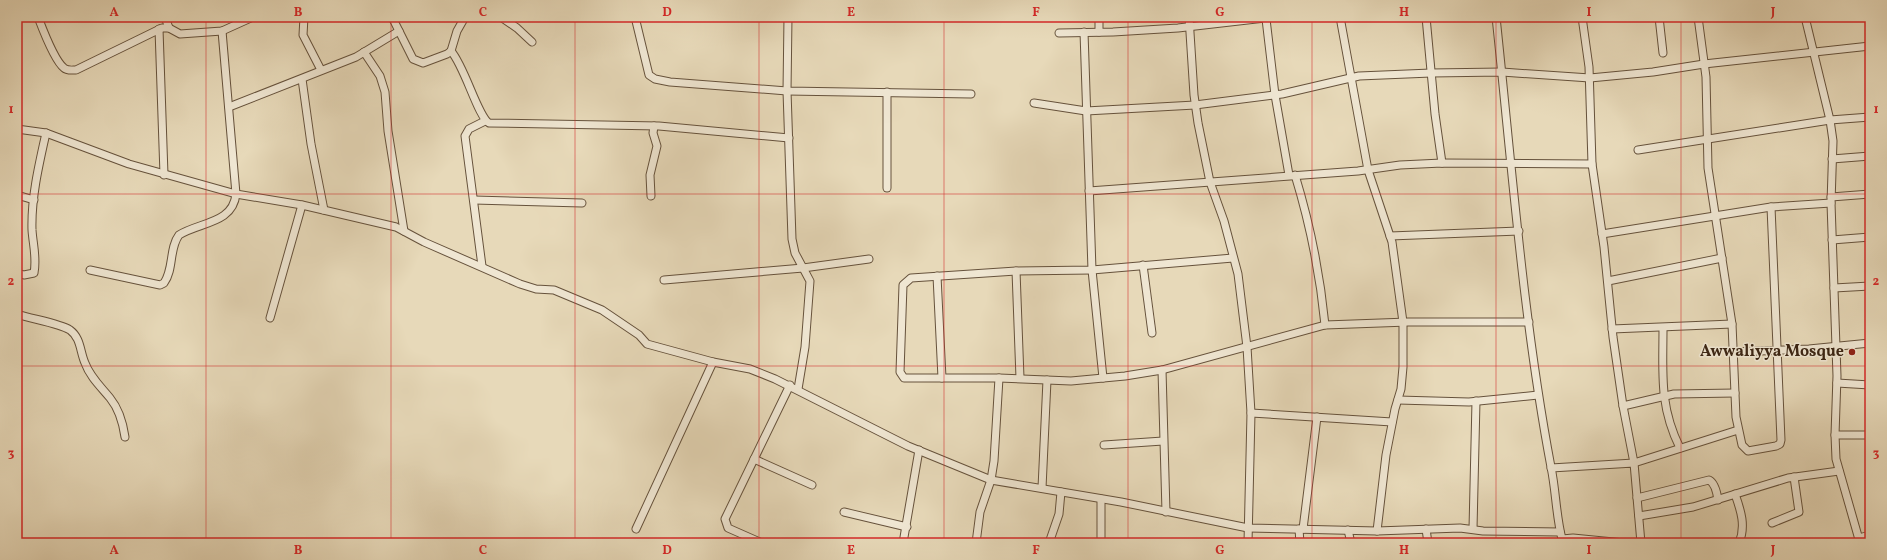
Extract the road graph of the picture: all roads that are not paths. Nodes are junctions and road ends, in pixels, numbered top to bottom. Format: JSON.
{"nodes":[{"id":1,"x":38,"y":17,"type":"edge"},
{"id":2,"x":165,"y":17,"type":"edge"},
{"id":3,"x":253,"y":17,"type":"edge"},
{"id":4,"x":304,"y":17,"type":"edge"},
{"id":5,"x":392,"y":17,"type":"edge"},
{"id":6,"x":465,"y":17,"type":"edge"},
{"id":7,"x":501,"y":17,"type":"edge"},
{"id":8,"x":635,"y":17,"type":"edge"},
{"id":9,"x":788,"y":17,"type":"edge"},
{"id":10,"x":1099,"y":17,"type":"edge"},
{"id":11,"x":1189,"y":17,"type":"edge"},
{"id":12,"x":1340,"y":17,"type":"edge"},
{"id":13,"x":1426,"y":17,"type":"edge"},
{"id":14,"x":1496,"y":17,"type":"edge"},
{"id":15,"x":1582,"y":17,"type":"edge"},
{"id":16,"x":1659,"y":17,"type":"edge"},
{"id":17,"x":1698,"y":17,"type":"edge"},
{"id":18,"x":1805,"y":17,"type":"edge"},
{"id":19,"x":1270,"y":18,"type":"edge"},
{"id":20,"x":1191,"y":27,"type":"junction"},
{"id":21,"x":169,"y":28,"type":"junction"},
{"id":22,"x":158,"y":29,"type":"junction"},
{"id":23,"x":222,"y":31,"type":"junction"},
{"id":24,"x":399,"y":31,"type":"junction"},
{"id":25,"x":1084,"y":32,"type":"junction"},
{"id":26,"x":1099,"y":32,"type":"junction"},
{"id":27,"x":1060,"y":33,"type":"dead end"},
{"id":28,"x":532,"y":42,"type":"dead end"},
{"id":29,"x":1870,"y":46,"type":"edge"},
{"id":30,"x":451,"y":51,"type":"junction"},
{"id":31,"x":364,"y":52,"type":"junction"},
{"id":32,"x":1814,"y":52,"type":"junction"},
{"id":33,"x":1663,"y":53,"type":"dead end"},
{"id":34,"x":1704,"y":64,"type":"junction"},
{"id":35,"x":321,"y":70,"type":"junction"},
{"id":36,"x":1502,"y":72,"type":"junction"},
{"id":37,"x":1431,"y":73,"type":"junction"},
{"id":38,"x":1352,"y":78,"type":"junction"},
{"id":39,"x":1590,"y":78,"type":"junction"},
{"id":40,"x":302,"y":79,"type":"junction"},
{"id":41,"x":787,"y":91,"type":"junction"},
{"id":42,"x":887,"y":92,"type":"junction"},
{"id":43,"x":971,"y":94,"type":"dead end"},
{"id":44,"x":1274,"y":95,"type":"junction"},
{"id":45,"x":1034,"y":103,"type":"dead end"},
{"id":46,"x":1195,"y":105,"type":"junction"},
{"id":47,"x":229,"y":107,"type":"junction"},
{"id":48,"x":1086,"y":111,"type":"junction"},
{"id":49,"x":1870,"y":117,"type":"edge"},
{"id":50,"x":1830,"y":120,"type":"junction"},
{"id":51,"x":485,"y":121,"type":"junction"},
{"id":52,"x":654,"y":126,"type":"junction"},
{"id":53,"x":17,"y":129,"type":"edge"},
{"id":54,"x":46,"y":133,"type":"junction"},
{"id":55,"x":789,"y":138,"type":"junction"},
{"id":56,"x":1707,"y":140,"type":"junction"},
{"id":57,"x":1638,"y":150,"type":"dead end"},
{"id":58,"x":1870,"y":156,"type":"edge"},
{"id":59,"x":1832,"y":160,"type":"junction"},
{"id":60,"x":1442,"y":163,"type":"junction"},
{"id":61,"x":1511,"y":164,"type":"junction"},
{"id":62,"x":1592,"y":164,"type":"junction"},
{"id":63,"x":1368,"y":170,"type":"junction"},
{"id":64,"x":164,"y":175,"type":"junction"},
{"id":65,"x":1292,"y":175,"type":"junction"},
{"id":66,"x":1210,"y":182,"type":"junction"},
{"id":67,"x":887,"y":188,"type":"dead end"},
{"id":68,"x":1089,"y":192,"type":"junction"},
{"id":69,"x":236,"y":194,"type":"junction"},
{"id":70,"x":1870,"y":194,"type":"edge"},
{"id":71,"x":17,"y":195,"type":"edge"},
{"id":72,"x":651,"y":196,"type":"dead end"},
{"id":73,"x":34,"y":200,"type":"junction"},
{"id":74,"x":474,"y":200,"type":"junction"},
{"id":75,"x":1831,"y":200,"type":"junction"},
{"id":76,"x":582,"y":203,"type":"dead end"},
{"id":77,"x":302,"y":205,"type":"junction"},
{"id":78,"x":1771,"y":207,"type":"junction"},
{"id":79,"x":324,"y":210,"type":"junction"},
{"id":80,"x":1715,"y":215,"type":"junction"},
{"id":81,"x":404,"y":230,"type":"junction"},
{"id":82,"x":1519,"y":231,"type":"junction"},
{"id":83,"x":1602,"y":234,"type":"junction"},
{"id":84,"x":1390,"y":236,"type":"junction"},
{"id":85,"x":1870,"y":237,"type":"edge"},
{"id":86,"x":1832,"y":240,"type":"junction"},
{"id":87,"x":1233,"y":258,"type":"junction"},
{"id":88,"x":1722,"y":258,"type":"junction"},
{"id":89,"x":869,"y":260,"type":"dead end"},
{"id":90,"x":1143,"y":265,"type":"junction"},
{"id":91,"x":482,"y":266,"type":"junction"},
{"id":92,"x":803,"y":268,"type":"junction"},
{"id":93,"x":90,"y":270,"type":"dead end"},
{"id":94,"x":1092,"y":270,"type":"junction"},
{"id":95,"x":1016,"y":271,"type":"junction"},
{"id":96,"x":17,"y":273,"type":"edge"},
{"id":97,"x":937,"y":276,"type":"junction"},
{"id":98,"x":664,"y":280,"type":"dead end"},
{"id":99,"x":1608,"y":281,"type":"junction"},
{"id":100,"x":1870,"y":286,"type":"edge"},
{"id":101,"x":1834,"y":288,"type":"junction"},
{"id":102,"x":17,"y":314,"type":"edge"},
{"id":103,"x":270,"y":318,"type":"dead end"},
{"id":104,"x":1403,"y":322,"type":"junction"},
{"id":105,"x":1529,"y":322,"type":"junction"},
{"id":106,"x":1732,"y":324,"type":"junction"},
{"id":107,"x":1325,"y":325,"type":"junction"},
{"id":108,"x":1612,"y":328,"type":"junction"},
{"id":109,"x":1663,"y":328,"type":"junction"},
{"id":110,"x":1152,"y":333,"type":"dead end"},
{"id":111,"x":1870,"y":343,"type":"edge"},
{"id":112,"x":1836,"y":345,"type":"junction"},
{"id":113,"x":1247,"y":347,"type":"junction"},
{"id":114,"x":1776,"y":350,"type":"junction"},
{"id":115,"x":1732,"y":352,"type":"junction"},
{"id":116,"x":713,"y":362,"type":"junction"},
{"id":117,"x":1162,"y":370,"type":"junction"},
{"id":118,"x":942,"y":378,"type":"junction"},
{"id":119,"x":999,"y":378,"type":"junction"},
{"id":120,"x":1020,"y":378,"type":"junction"},
{"id":121,"x":1104,"y":378,"type":"junction"},
{"id":122,"x":1047,"y":380,"type":"junction"},
{"id":123,"x":1837,"y":383,"type":"junction"},
{"id":124,"x":790,"y":385,"type":"junction"},
{"id":125,"x":1870,"y":385,"type":"edge"},
{"id":126,"x":798,"y":389,"type":"junction"},
{"id":127,"x":1735,"y":393,"type":"junction"},
{"id":128,"x":1538,"y":395,"type":"junction"},
{"id":129,"x":1663,"y":395,"type":"junction"},
{"id":130,"x":1398,"y":400,"type":"junction"},
{"id":131,"x":1476,"y":401,"type":"junction"},
{"id":132,"x":1623,"y":406,"type":"junction"},
{"id":133,"x":1251,"y":413,"type":"junction"},
{"id":134,"x":1317,"y":417,"type":"junction"},
{"id":135,"x":1392,"y":422,"type":"junction"},
{"id":136,"x":1738,"y":430,"type":"junction"},
{"id":137,"x":1835,"y":435,"type":"junction"},
{"id":138,"x":1870,"y":435,"type":"edge"},
{"id":139,"x":125,"y":437,"type":"dead end"},
{"id":140,"x":1163,"y":442,"type":"junction"},
{"id":141,"x":1104,"y":445,"type":"dead end"},
{"id":142,"x":1680,"y":448,"type":"junction"},
{"id":143,"x":919,"y":450,"type":"junction"},
{"id":144,"x":754,"y":459,"type":"junction"},
{"id":145,"x":1634,"y":463,"type":"junction"},
{"id":146,"x":1551,"y":468,"type":"junction"},
{"id":147,"x":1839,"y":471,"type":"junction"},
{"id":148,"x":1794,"y":477,"type":"junction"},
{"id":149,"x":991,"y":480,"type":"junction"},
{"id":150,"x":812,"y":485,"type":"dead end"},
{"id":151,"x":1042,"y":488,"type":"junction"},
{"id":152,"x":1061,"y":492,"type":"junction"},
{"id":153,"x":1735,"y":494,"type":"junction"},
{"id":154,"x":1637,"y":498,"type":"junction"},
{"id":155,"x":1101,"y":499,"type":"junction"},
{"id":156,"x":1718,"y":500,"type":"junction"},
{"id":157,"x":844,"y":512,"type":"dead end"},
{"id":158,"x":1166,"y":512,"type":"junction"},
{"id":159,"x":1638,"y":516,"type":"junction"},
{"id":160,"x":1772,"y":523,"type":"dead end"},
{"id":161,"x":907,"y":527,"type":"junction"},
{"id":162,"x":1248,"y":528,"type":"junction"},
{"id":163,"x":636,"y":529,"type":"dead end"},
{"id":164,"x":1301,"y":529,"type":"junction"},
{"id":165,"x":1426,"y":529,"type":"junction"},
{"id":166,"x":1473,"y":529,"type":"junction"},
{"id":167,"x":1348,"y":530,"type":"junction"},
{"id":168,"x":1378,"y":530,"type":"junction"},
{"id":169,"x":1870,"y":535,"type":"edge"},
{"id":170,"x":1562,"y":538,"type":"edge"},
{"id":171,"x":1859,"y":541,"type":"edge"},
{"id":172,"x":1608,"y":542,"type":"edge"},
{"id":173,"x":762,"y":543,"type":"edge"},
{"id":174,"x":903,"y":543,"type":"edge"},
{"id":175,"x":976,"y":543,"type":"edge"},
{"id":176,"x":1048,"y":543,"type":"edge"},
{"id":177,"x":1101,"y":543,"type":"edge"},
{"id":178,"x":1248,"y":543,"type":"edge"},
{"id":179,"x":1300,"y":543,"type":"edge"},
{"id":180,"x":1350,"y":543,"type":"edge"},
{"id":181,"x":1428,"y":543,"type":"edge"},
{"id":182,"x":1624,"y":543,"type":"edge"},
{"id":183,"x":1641,"y":543,"type":"edge"},
{"id":184,"x":1738,"y":543,"type":"edge"}],
"edges":[{"from":1,"to":22,"type":"street"},
{"from":2,"to":21,"type":"street"},
{"from":3,"to":23,"type":"street"},
{"from":4,"to":35,"type":"street"},
{"from":5,"to":24,"type":"street"},
{"from":6,"to":30,"type":"street"},
{"from":7,"to":28,"type":"street"},
{"from":8,"to":41,"type":"street"},
{"from":9,"to":41,"type":"street"},
{"from":10,"to":26,"type":"street"},
{"from":11,"to":20,"type":"street"},
{"from":12,"to":38,"type":"street"},
{"from":13,"to":37,"type":"street"},
{"from":14,"to":36,"type":"street"},
{"from":15,"to":39,"type":"street"},
{"from":16,"to":33,"type":"street"},
{"from":17,"to":34,"type":"street"},
{"from":18,"to":32,"type":"street"},
{"from":19,"to":20,"type":"street"},
{"from":19,"to":44,"type":"street"},
{"from":20,"to":26,"type":"street"},
{"from":20,"to":46,"type":"street"},
{"from":21,"to":22,"type":"street"},
{"from":21,"to":23,"type":"street"},
{"from":22,"to":64,"type":"street"},
{"from":23,"to":47,"type":"street"},
{"from":24,"to":30,"type":"street"},
{"from":24,"to":31,"type":"street"},
{"from":25,"to":26,"type":"street"},
{"from":25,"to":27,"type":"street"},
{"from":25,"to":48,"type":"street"},
{"from":29,"to":32,"type":"street"},
{"from":30,"to":51,"type":"street"},
{"from":31,"to":35,"type":"street"},
{"from":31,"to":81,"type":"street"},
{"from":32,"to":34,"type":"street"},
{"from":32,"to":50,"type":"street"},
{"from":34,"to":39,"type":"street"},
{"from":34,"to":56,"type":"street"},
{"from":35,"to":40,"type":"street"},
{"from":36,"to":37,"type":"street"},
{"from":36,"to":39,"type":"street"},
{"from":36,"to":61,"type":"street"},
{"from":37,"to":38,"type":"street"},
{"from":37,"to":60,"type":"street"},
{"from":38,"to":44,"type":"street"},
{"from":38,"to":63,"type":"street"},
{"from":39,"to":62,"type":"street"},
{"from":40,"to":47,"type":"street"},
{"from":40,"to":79,"type":"street"},
{"from":41,"to":42,"type":"street"},
{"from":41,"to":55,"type":"street"},
{"from":42,"to":43,"type":"street"},
{"from":42,"to":67,"type":"street"},
{"from":44,"to":46,"type":"street"},
{"from":44,"to":65,"type":"street"},
{"from":45,"to":48,"type":"street"},
{"from":46,"to":48,"type":"street"},
{"from":46,"to":66,"type":"street"},
{"from":47,"to":69,"type":"street"},
{"from":48,"to":68,"type":"street"},
{"from":49,"to":50,"type":"street"},
{"from":50,"to":56,"type":"street"},
{"from":50,"to":59,"type":"street"},
{"from":51,"to":52,"type":"street"},
{"from":51,"to":74,"type":"street"},
{"from":52,"to":55,"type":"street"},
{"from":52,"to":72,"type":"street"},
{"from":53,"to":54,"type":"street"},
{"from":54,"to":64,"type":"street"},
{"from":54,"to":73,"type":"street"},
{"from":55,"to":92,"type":"street"},
{"from":56,"to":57,"type":"street"},
{"from":56,"to":80,"type":"street"},
{"from":58,"to":59,"type":"street"},
{"from":59,"to":75,"type":"street"},
{"from":60,"to":61,"type":"street"},
{"from":60,"to":63,"type":"street"},
{"from":61,"to":62,"type":"street"},
{"from":61,"to":82,"type":"street"},
{"from":62,"to":83,"type":"street"},
{"from":63,"to":65,"type":"street"},
{"from":63,"to":84,"type":"street"},
{"from":64,"to":69,"type":"street"},
{"from":65,"to":66,"type":"street"},
{"from":65,"to":107,"type":"street"},
{"from":66,"to":68,"type":"street"},
{"from":66,"to":87,"type":"street"},
{"from":68,"to":94,"type":"street"},
{"from":69,"to":77,"type":"street"},
{"from":69,"to":93,"type":"street"},
{"from":70,"to":75,"type":"street"},
{"from":71,"to":73,"type":"street"},
{"from":73,"to":96,"type":"street"},
{"from":74,"to":76,"type":"street"},
{"from":74,"to":91,"type":"street"},
{"from":75,"to":78,"type":"street"},
{"from":75,"to":86,"type":"street"},
{"from":77,"to":79,"type":"street"},
{"from":77,"to":103,"type":"street"},
{"from":78,"to":80,"type":"street"},
{"from":78,"to":114,"type":"street"},
{"from":79,"to":81,"type":"street"},
{"from":80,"to":83,"type":"street"},
{"from":80,"to":88,"type":"street"},
{"from":81,"to":91,"type":"street"},
{"from":82,"to":84,"type":"street"},
{"from":82,"to":105,"type":"street"},
{"from":83,"to":99,"type":"street"},
{"from":84,"to":104,"type":"street"},
{"from":85,"to":86,"type":"street"},
{"from":86,"to":101,"type":"street"},
{"from":87,"to":90,"type":"street"},
{"from":87,"to":113,"type":"street"},
{"from":88,"to":99,"type":"street"},
{"from":88,"to":106,"type":"street"},
{"from":89,"to":92,"type":"street"},
{"from":90,"to":94,"type":"street"},
{"from":90,"to":110,"type":"street"},
{"from":91,"to":116,"type":"street"},
{"from":92,"to":98,"type":"street"},
{"from":92,"to":126,"type":"street"},
{"from":94,"to":95,"type":"street"},
{"from":94,"to":121,"type":"street"},
{"from":95,"to":97,"type":"street"},
{"from":95,"to":120,"type":"street"},
{"from":97,"to":118,"type":"street"},
{"from":97,"to":118,"type":"street"},
{"from":99,"to":108,"type":"street"},
{"from":100,"to":101,"type":"street"},
{"from":101,"to":112,"type":"street"},
{"from":102,"to":139,"type":"street"},
{"from":104,"to":105,"type":"street"},
{"from":104,"to":107,"type":"street"},
{"from":104,"to":130,"type":"street"},
{"from":105,"to":128,"type":"street"},
{"from":106,"to":109,"type":"street"},
{"from":106,"to":115,"type":"street"},
{"from":107,"to":113,"type":"street"},
{"from":108,"to":109,"type":"street"},
{"from":108,"to":132,"type":"street"},
{"from":109,"to":129,"type":"street"},
{"from":111,"to":112,"type":"street"},
{"from":112,"to":114,"type":"street"},
{"from":112,"to":123,"type":"street"},
{"from":113,"to":117,"type":"street"},
{"from":113,"to":133,"type":"street"},
{"from":114,"to":115,"type":"street"},
{"from":114,"to":136,"type":"street"},
{"from":115,"to":127,"type":"street"},
{"from":116,"to":124,"type":"street"},
{"from":116,"to":163,"type":"street"},
{"from":117,"to":121,"type":"street"},
{"from":117,"to":140,"type":"street"},
{"from":118,"to":119,"type":"street"},
{"from":119,"to":120,"type":"street"},
{"from":119,"to":149,"type":"street"},
{"from":120,"to":122,"type":"street"},
{"from":121,"to":122,"type":"street"},
{"from":122,"to":151,"type":"street"},
{"from":123,"to":125,"type":"street"},
{"from":123,"to":137,"type":"street"},
{"from":124,"to":126,"type":"street"},
{"from":124,"to":144,"type":"street"},
{"from":126,"to":143,"type":"street"},
{"from":127,"to":129,"type":"street"},
{"from":127,"to":136,"type":"street"},
{"from":128,"to":131,"type":"street"},
{"from":128,"to":146,"type":"street"},
{"from":129,"to":132,"type":"street"},
{"from":129,"to":142,"type":"street"},
{"from":130,"to":131,"type":"street"},
{"from":130,"to":135,"type":"street"},
{"from":131,"to":166,"type":"street"},
{"from":132,"to":145,"type":"street"},
{"from":133,"to":134,"type":"street"},
{"from":133,"to":162,"type":"street"},
{"from":134,"to":135,"type":"street"},
{"from":134,"to":164,"type":"street"},
{"from":135,"to":168,"type":"street"},
{"from":136,"to":142,"type":"street"},
{"from":137,"to":138,"type":"street"},
{"from":137,"to":147,"type":"street"},
{"from":140,"to":141,"type":"street"},
{"from":140,"to":158,"type":"street"},
{"from":142,"to":145,"type":"street"},
{"from":143,"to":149,"type":"street"},
{"from":143,"to":161,"type":"street"},
{"from":144,"to":150,"type":"street"},
{"from":144,"to":173,"type":"street"},
{"from":145,"to":146,"type":"street"},
{"from":145,"to":154,"type":"street"},
{"from":146,"to":170,"type":"street"},
{"from":147,"to":148,"type":"street"},
{"from":147,"to":171,"type":"street"},
{"from":148,"to":153,"type":"street"},
{"from":148,"to":160,"type":"street"},
{"from":149,"to":151,"type":"street"},
{"from":149,"to":175,"type":"street"},
{"from":151,"to":152,"type":"street"},
{"from":152,"to":155,"type":"street"},
{"from":152,"to":176,"type":"street"},
{"from":153,"to":156,"type":"street"},
{"from":153,"to":184,"type":"street"},
{"from":154,"to":156,"type":"street"},
{"from":154,"to":159,"type":"street"},
{"from":155,"to":158,"type":"street"},
{"from":155,"to":177,"type":"street"},
{"from":156,"to":159,"type":"street"},
{"from":157,"to":161,"type":"street"},
{"from":158,"to":162,"type":"street"},
{"from":159,"to":183,"type":"street"},
{"from":161,"to":174,"type":"street"},
{"from":162,"to":164,"type":"street"},
{"from":162,"to":178,"type":"street"},
{"from":164,"to":167,"type":"street"},
{"from":164,"to":179,"type":"street"},
{"from":165,"to":166,"type":"street"},
{"from":165,"to":168,"type":"street"},
{"from":165,"to":181,"type":"street"},
{"from":166,"to":170,"type":"street"},
{"from":167,"to":168,"type":"street"},
{"from":167,"to":180,"type":"street"},
{"from":169,"to":171,"type":"street"},
{"from":170,"to":172,"type":"street"},
{"from":172,"to":182,"type":"street"}]}
